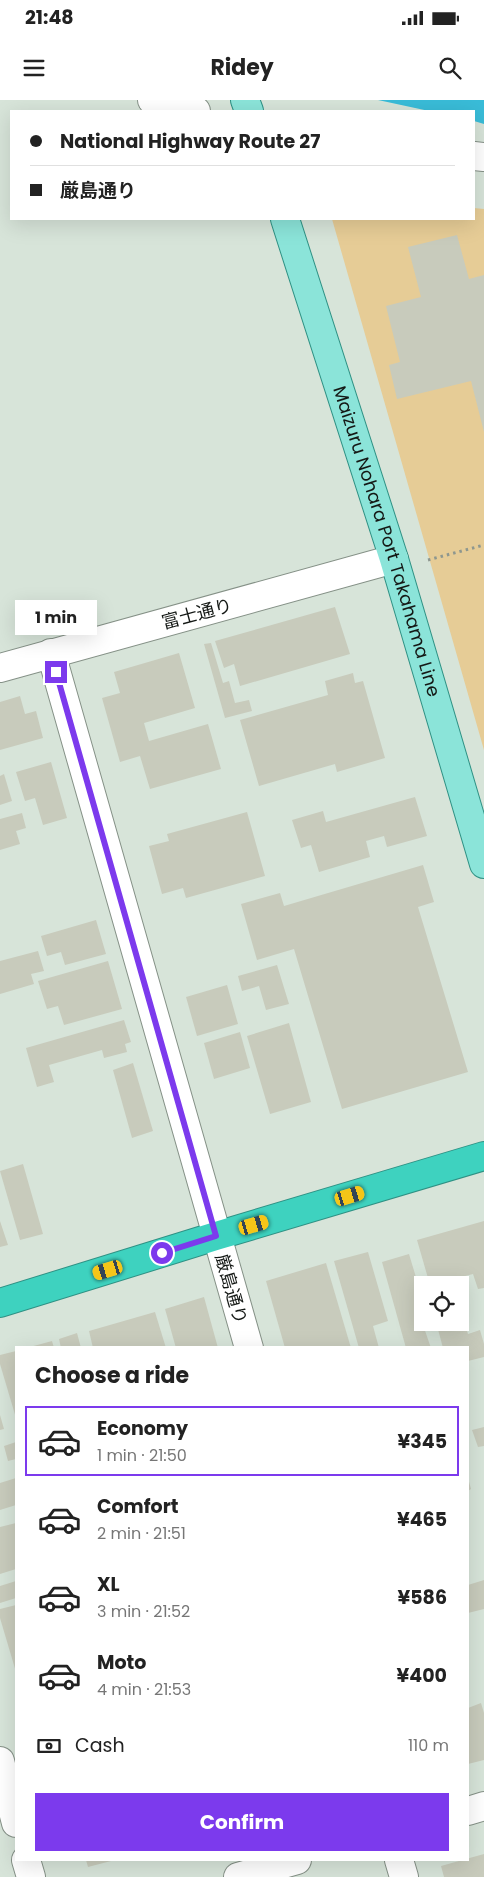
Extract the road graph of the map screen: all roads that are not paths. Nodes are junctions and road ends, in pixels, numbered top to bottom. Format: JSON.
{"nodes":[{"id":1,"x":152,"y":100,"type":"edge"},
{"id":2,"x":192,"y":110,"type":"edge"},
{"id":3,"x":285,"y":220,"type":"edge"},
{"id":4,"x":394,"y":559,"type":"junction"},
{"id":5,"x":51,"y":653,"type":"junction"},
{"id":6,"x":0,"y":668,"type":"edge"},
{"id":7,"x":484,"y":864,"type":"edge"},
{"id":8,"x":484,"y":1156,"type":"edge"},
{"id":9,"x":216,"y":1236,"type":"junction"},
{"id":10,"x":0,"y":1303,"type":"edge"},
{"id":11,"x":248,"y":1346,"type":"edge"},
{"id":12,"x":0,"y":1761,"type":"edge"},
{"id":13,"x":484,"y":1806,"type":"edge"},
{"id":14,"x":469,"y":1810,"type":"edge"},
{"id":15,"x":15,"y":1819,"type":"edge"},
{"id":16,"x":26,"y":1861,"type":"edge"},
{"id":17,"x":294,"y":1861,"type":"edge"},
{"id":18,"x":399,"y":1861,"type":"edge"},
{"id":19,"x":30,"y":1877,"type":"edge"},
{"id":20,"x":238,"y":1877,"type":"edge"},
{"id":21,"x":404,"y":1877,"type":"edge"}],
"edges":[{"from":1,"to":2,"type":"street"},
{"from":3,"to":4,"type":"main road","name":"Maizuru Nohara Port Takahama Line"},
{"from":4,"to":5,"type":"street","name":"富士通り"},
{"from":4,"to":7,"type":"main road","name":"Maizuru Nohara Port Takahama Line"},
{"from":5,"to":6,"type":"street","name":"富士通り"},
{"from":5,"to":9,"type":"street","name":"厳島通り"},
{"from":8,"to":9,"type":"highway"},
{"from":9,"to":10,"type":"highway"},
{"from":9,"to":11,"type":"street","name":"厳島通り"},
{"from":12,"to":15,"type":"street"},
{"from":13,"to":14,"type":"street"},
{"from":16,"to":19,"type":"street"},
{"from":17,"to":20,"type":"street"},
{"from":18,"to":21,"type":"street"}]}
